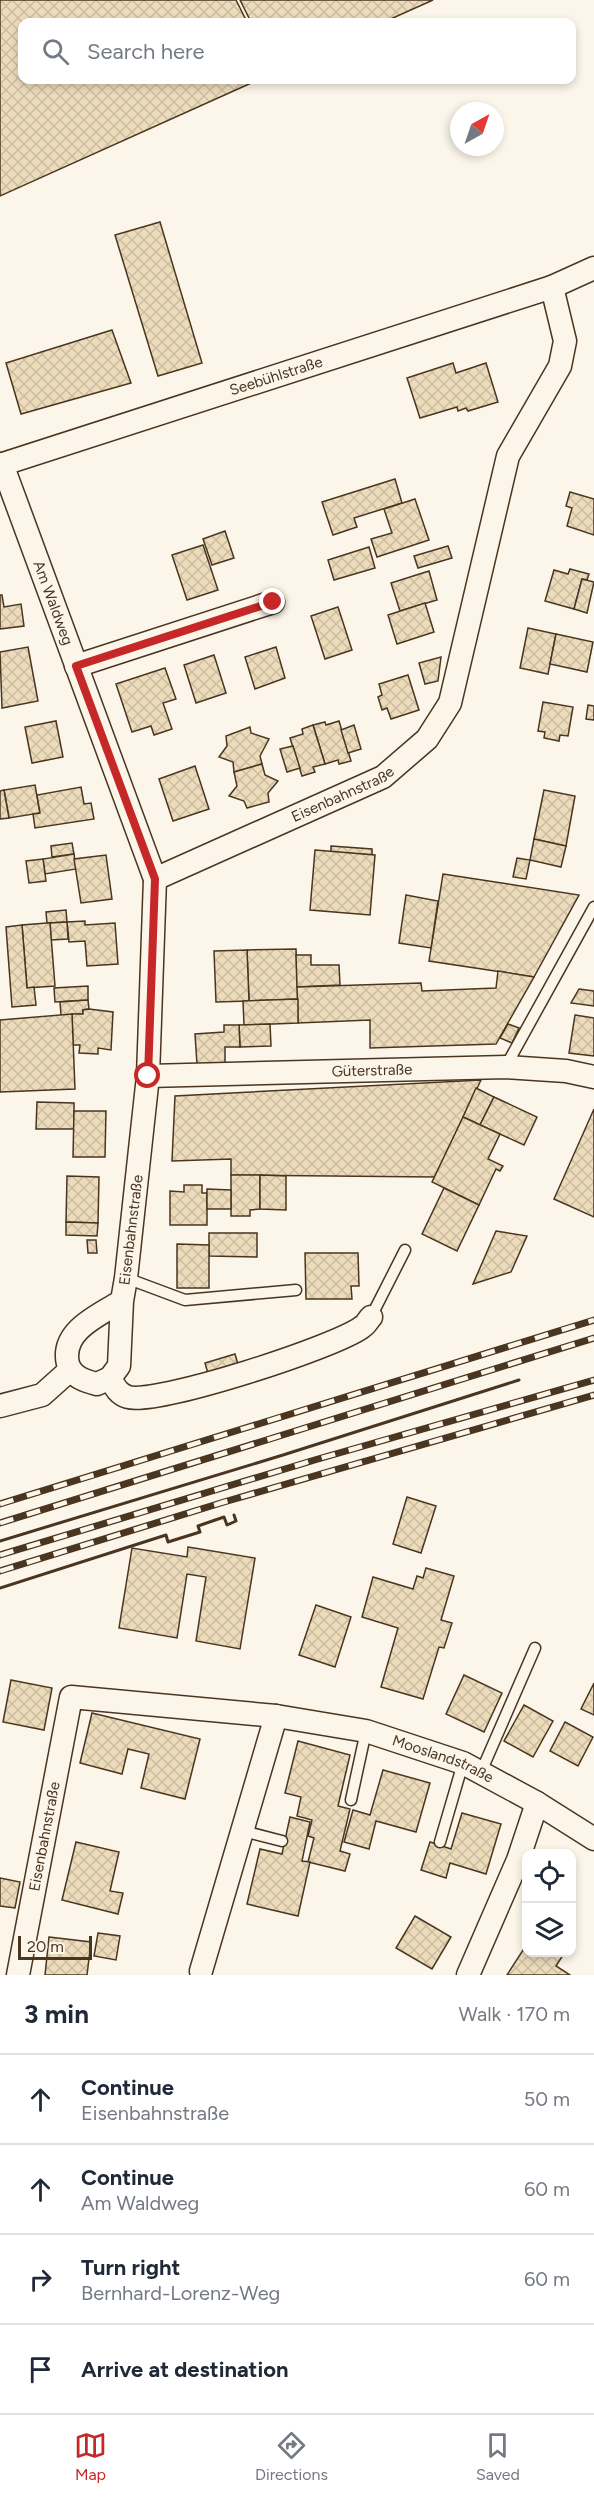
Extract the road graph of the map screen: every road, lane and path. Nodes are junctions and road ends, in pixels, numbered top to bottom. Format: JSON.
{"nodes":[{"id":1,"x":594,"y":267,"type":"edge"},
{"id":2,"x":552,"y":287,"type":"junction"},
{"id":3,"x":1,"y":464,"type":"edge"},
{"id":4,"x":273,"y":602,"type":"dead end"},
{"id":5,"x":76,"y":666,"type":"junction"},
{"id":6,"x":155,"y":879,"type":"junction"},
{"id":7,"x":594,"y":907,"type":"edge"},
{"id":8,"x":506,"y":1067,"type":"junction"},
{"id":9,"x":148,"y":1076,"type":"junction"},
{"id":10,"x":594,"y":1077,"type":"edge"},
{"id":11,"x":405,"y":1250,"type":"dead end"},
{"id":12,"x":126,"y":1278,"type":"junction"},
{"id":13,"x":296,"y":1290,"type":"dead end"},
{"id":14,"x":122,"y":1301,"type":"junction"},
{"id":15,"x":371,"y":1317,"type":"joint"},
{"id":16,"x":70,"y":1370,"type":"junction"},
{"id":17,"x":110,"y":1378,"type":"junction"},
{"id":18,"x":0,"y":1406,"type":"edge"},
{"id":19,"x":535,"y":1648,"type":"dead end"},
{"id":20,"x":71,"y":1697,"type":"joint"},
{"id":21,"x":276,"y":1716,"type":"junction"},
{"id":22,"x":366,"y":1731,"type":"junction"},
{"id":23,"x":472,"y":1768,"type":"junction"},
{"id":24,"x":351,"y":1800,"type":"dead end"},
{"id":25,"x":537,"y":1803,"type":"junction"},
{"id":26,"x":243,"y":1831,"type":"junction"},
{"id":27,"x":594,"y":1839,"type":"edge"},
{"id":28,"x":282,"y":1841,"type":"dead end"},
{"id":29,"x":440,"y":1842,"type":"dead end"},
{"id":30,"x":201,"y":1971,"type":"dead end"},
{"id":31,"x":18,"y":1975,"type":"edge"},
{"id":32,"x":468,"y":1975,"type":"edge"}],
"edges":[{"from":1,"to":2,"type":"street"},
{"from":2,"to":3,"type":"street","name":"Seebühlstraße"},
{"from":2,"to":6,"type":"street","name":"Eisenbahnstraße"},
{"from":3,"to":5,"type":"street","name":"Am Waldweg"},
{"from":4,"to":5,"type":"street"},
{"from":5,"to":6,"type":"street","name":"Am Waldweg"},
{"from":6,"to":9,"type":"street","name":"Eisenbahnstraße"},
{"from":7,"to":8,"type":"lane"},
{"from":8,"to":9,"type":"street","name":"Güterstraße"},
{"from":8,"to":10,"type":"street","name":"Güterstraße"},
{"from":9,"to":12,"type":"street","name":"Eisenbahnstraße"},
{"from":11,"to":15,"type":"lane"},
{"from":12,"to":13,"type":"lane"},
{"from":12,"to":14,"type":"street","name":"Eisenbahnstraße"},
{"from":14,"to":16,"type":"street","name":"Eisenbahnstraße"},
{"from":14,"to":17,"type":"street","name":"Eisenbahnstraße"},
{"from":15,"to":17,"type":"street"},
{"from":16,"to":17,"type":"street"},
{"from":16,"to":18,"type":"street"},
{"from":19,"to":23,"type":"lane"},
{"from":20,"to":21,"type":"street","name":"Mooslandstraße"},
{"from":20,"to":31,"type":"street","name":"Eisenbahnstraße"},
{"from":21,"to":22,"type":"street","name":"Mooslandstraße"},
{"from":21,"to":26,"type":"street"},
{"from":22,"to":23,"type":"street","name":"Mooslandstraße"},
{"from":22,"to":24,"type":"lane"},
{"from":23,"to":25,"type":"street","name":"Mooslandstraße"},
{"from":23,"to":29,"type":"lane"},
{"from":25,"to":27,"type":"street","name":"Mooslandstraße"},
{"from":25,"to":32,"type":"street"},
{"from":26,"to":28,"type":"lane"},
{"from":26,"to":30,"type":"street"}]}
